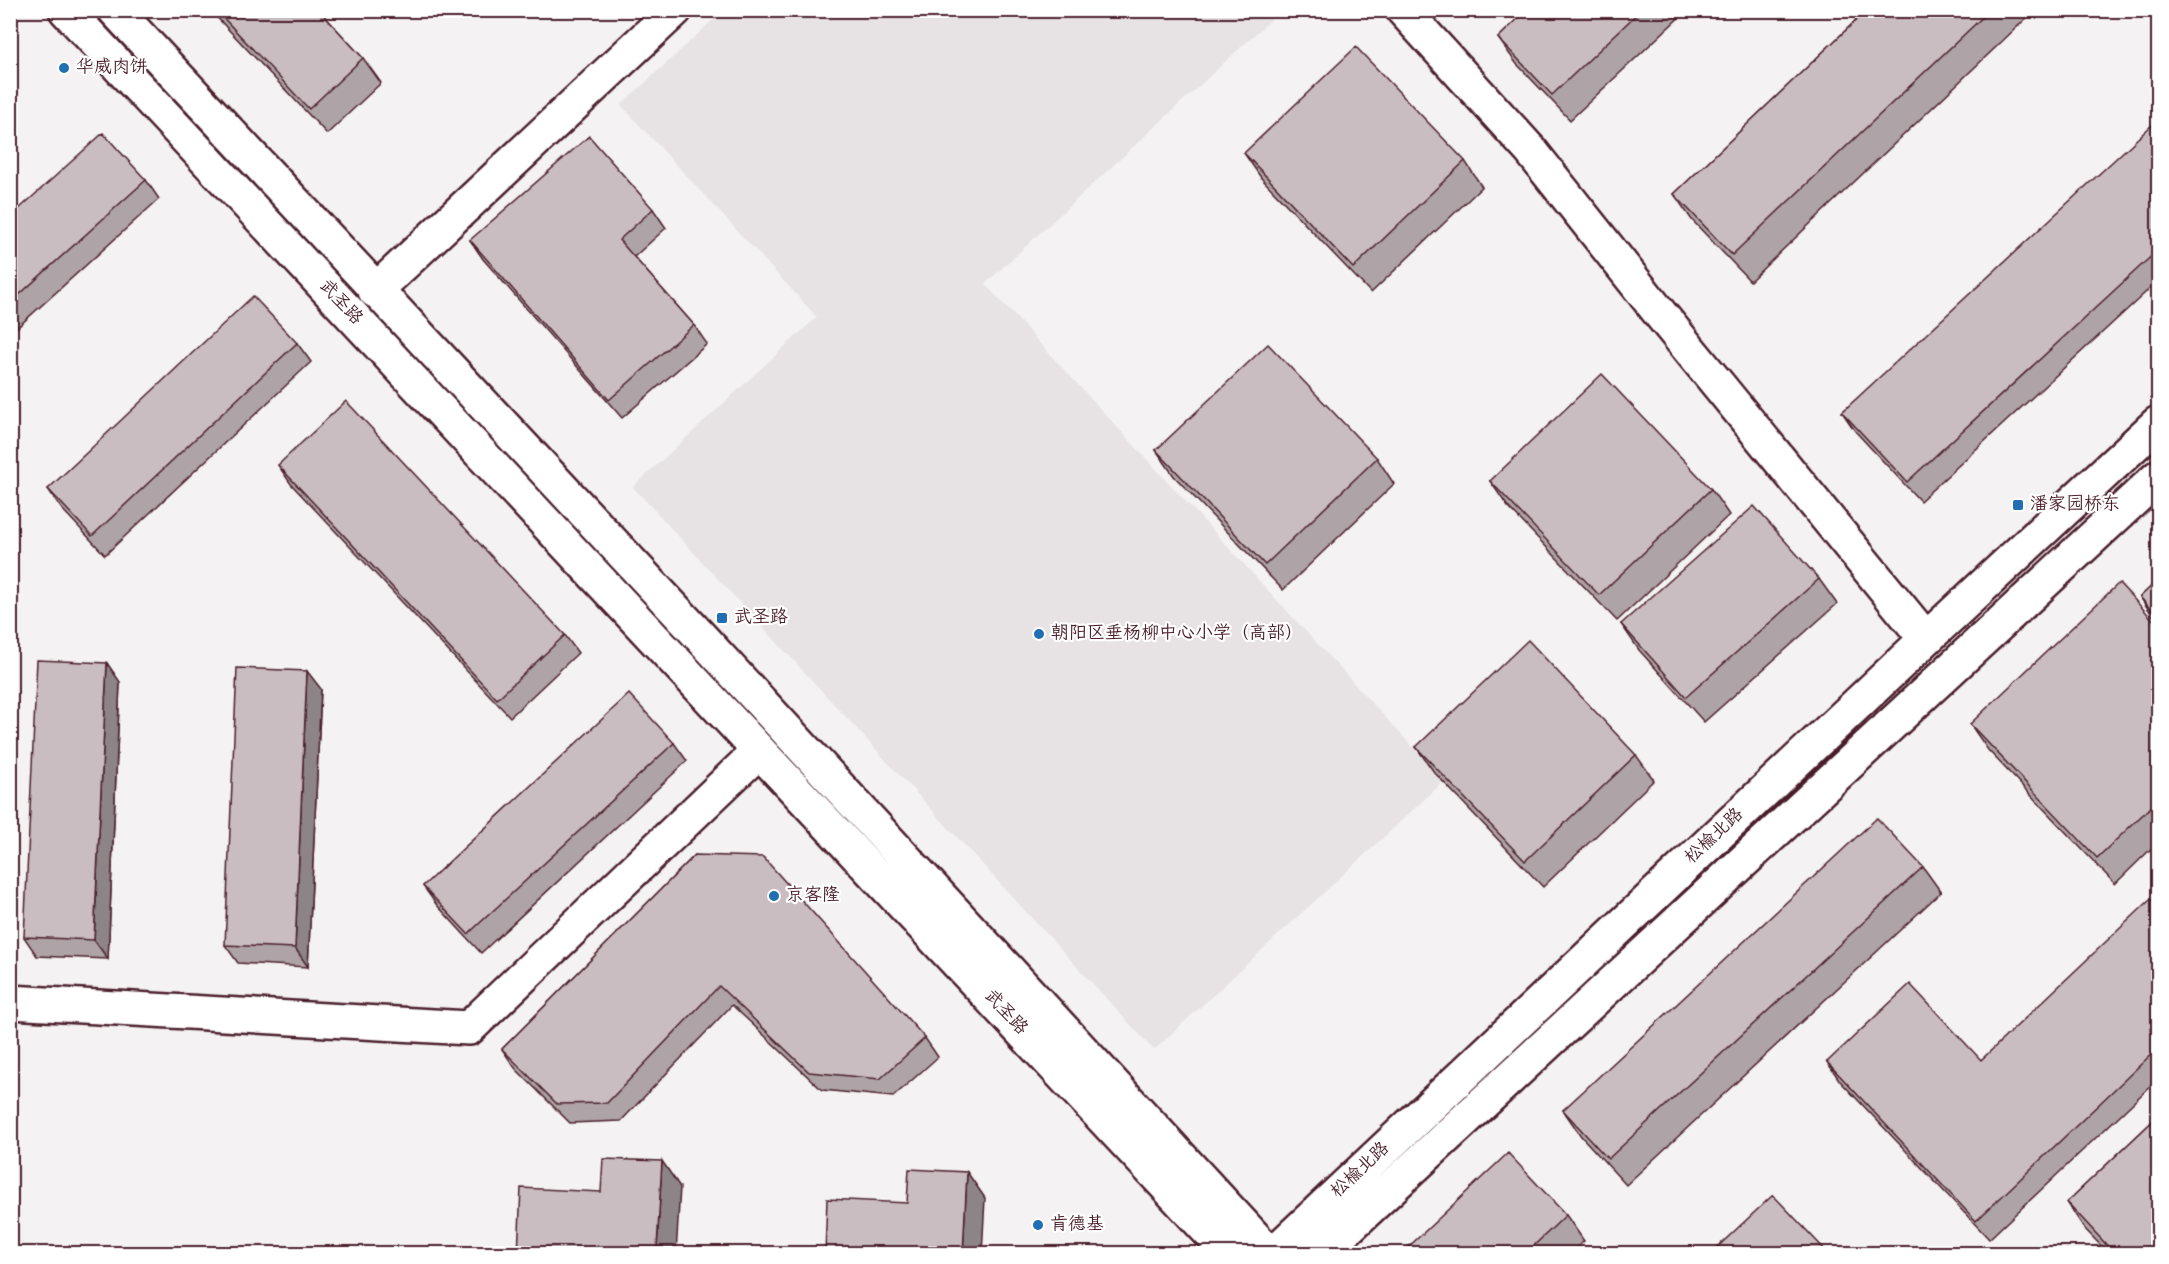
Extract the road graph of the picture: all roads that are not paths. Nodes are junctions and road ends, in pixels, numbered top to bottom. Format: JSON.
{"nodes":[{"id":1,"x":66,"y":10,"type":"edge"},
{"id":2,"x":115,"y":10,"type":"edge"},
{"id":3,"x":675,"y":10,"type":"edge"},
{"id":4,"x":1403,"y":10,"type":"edge"},
{"id":5,"x":375,"y":291,"type":"junction"},
{"id":6,"x":2158,"y":423,"type":"edge"},
{"id":7,"x":2158,"y":477,"type":"edge"},
{"id":8,"x":1926,"y":639,"type":"junction"},
{"id":9,"x":759,"y":751,"type":"junction"},
{"id":10,"x":10,"y":1002,"type":"edge"},
{"id":11,"x":1230,"y":1254,"type":"edge"},
{"id":12,"x":1271,"y":1254,"type":"edge"},
{"id":13,"x":1320,"y":1254,"type":"edge"}],
"edges":[{"from":1,"to":9,"type":"street","name":"武圣路"},
{"from":2,"to":5,"type":"street","name":"武圣路"},
{"from":3,"to":5,"type":"street"},
{"from":4,"to":8,"type":"street"},
{"from":5,"to":12,"type":"street","name":"武圣路"},
{"from":6,"to":8,"type":"street","name":"松榆北路"},
{"from":7,"to":13,"type":"street","name":"松榆北路"},
{"from":8,"to":12,"type":"street","name":"松榆北路"},
{"from":9,"to":10,"type":"street"},
{"from":9,"to":11,"type":"street","name":"武圣路"}]}
